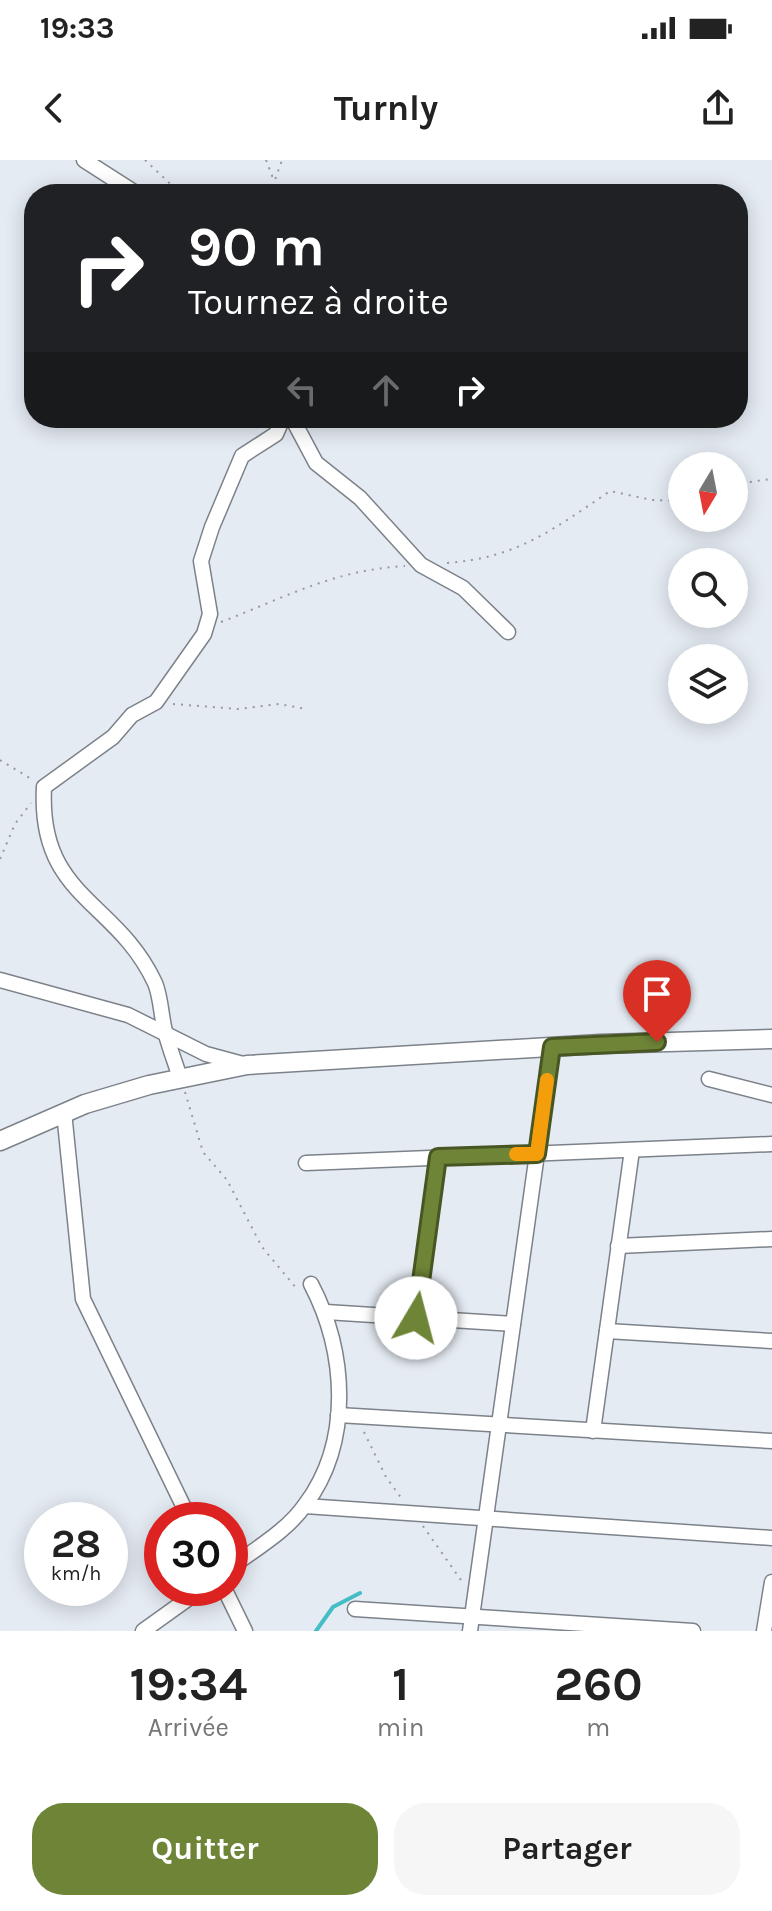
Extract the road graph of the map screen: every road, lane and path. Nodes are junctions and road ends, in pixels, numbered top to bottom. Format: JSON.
{"nodes":[{"id":1,"x":84,"y":160,"type":"edge"},
{"id":2,"x":145,"y":160,"type":"edge"},
{"id":3,"x":266,"y":160,"type":"edge"},
{"id":4,"x":282,"y":160,"type":"edge"},
{"id":5,"x":274,"y":182,"type":"joint"},
{"id":6,"x":121,"y":184,"type":"edge"},
{"id":7,"x":170,"y":184,"type":"edge"},
{"id":8,"x":279,"y":428,"type":"edge"},
{"id":9,"x":297,"y":428,"type":"edge"},
{"id":10,"x":772,"y":479,"type":"edge"},
{"id":11,"x":748,"y":482,"type":"edge"},
{"id":12,"x":668,"y":501,"type":"edge"},
{"id":13,"x":445,"y":563,"type":"dead end"},
{"id":14,"x":421,"y":565,"type":"junction"},
{"id":15,"x":508,"y":632,"type":"dead end"},
{"id":16,"x":204,"y":634,"type":"junction"},
{"id":17,"x":156,"y":702,"type":"junction"},
{"id":18,"x":306,"y":709,"type":"dead end"},
{"id":19,"x":0,"y":760,"type":"edge"},
{"id":20,"x":44,"y":787,"type":"junction"},
{"id":21,"x":0,"y":859,"type":"edge"},
{"id":22,"x":0,"y":980,"type":"edge"},
{"id":23,"x":165,"y":1033,"type":"junction"},
{"id":24,"x":772,"y":1039,"type":"edge"},
{"id":25,"x":552,"y":1047,"type":"junction"},
{"id":26,"x":247,"y":1065,"type":"junction"},
{"id":27,"x":180,"y":1078,"type":"junction"},
{"id":28,"x":709,"y":1079,"type":"dead end"},
{"id":29,"x":772,"y":1095,"type":"edge"},
{"id":30,"x":64,"y":1112,"type":"junction"},
{"id":31,"x":0,"y":1141,"type":"edge"},
{"id":32,"x":772,"y":1144,"type":"edge"},
{"id":33,"x":632,"y":1150,"type":"junction"},
{"id":34,"x":537,"y":1154,"type":"junction"},
{"id":35,"x":438,"y":1157,"type":"junction"},
{"id":36,"x":306,"y":1163,"type":"dead end"},
{"id":37,"x":772,"y":1239,"type":"edge"},
{"id":38,"x":618,"y":1246,"type":"junction"},
{"id":39,"x":311,"y":1284,"type":"dead end"},
{"id":40,"x":326,"y":1312,"type":"junction"},
{"id":41,"x":416,"y":1318,"type":"junction"},
{"id":42,"x":513,"y":1324,"type":"junction"},
{"id":43,"x":607,"y":1331,"type":"junction"},
{"id":44,"x":772,"y":1341,"type":"edge"},
{"id":45,"x":338,"y":1415,"type":"junction"},
{"id":46,"x":499,"y":1425,"type":"junction"},
{"id":47,"x":593,"y":1431,"type":"junction"},
{"id":48,"x":772,"y":1441,"type":"edge"},
{"id":49,"x":181,"y":1502,"type":"edge"},
{"id":50,"x":305,"y":1506,"type":"junction"},
{"id":51,"x":486,"y":1519,"type":"junction"},
{"id":52,"x":772,"y":1538,"type":"edge"},
{"id":53,"x":248,"y":1553,"type":"edge"},
{"id":54,"x":772,"y":1582,"type":"edge"},
{"id":55,"x":178,"y":1606,"type":"edge"},
{"id":56,"x":233,"y":1606,"type":"edge"},
{"id":57,"x":355,"y":1609,"type":"dead end"},
{"id":58,"x":471,"y":1624,"type":"edge"},
{"id":59,"x":143,"y":1631,"type":"edge"},
{"id":60,"x":245,"y":1631,"type":"edge"},
{"id":61,"x":693,"y":1631,"type":"edge"},
{"id":62,"x":764,"y":1631,"type":"edge"}],
"edges":[{"from":1,"to":6,"type":"street"},
{"from":2,"to":7,"type":"path"},
{"from":3,"to":5,"type":"path"},
{"from":4,"to":5,"type":"path"},
{"from":8,"to":16,"type":"street"},
{"from":9,"to":14,"type":"street"},
{"from":10,"to":11,"type":"path"},
{"from":12,"to":13,"type":"path"},
{"from":14,"to":15,"type":"street"},
{"from":14,"to":16,"type":"path"},
{"from":16,"to":17,"type":"street"},
{"from":17,"to":18,"type":"path"},
{"from":17,"to":20,"type":"street"},
{"from":19,"to":20,"type":"path"},
{"from":20,"to":21,"type":"path"},
{"from":20,"to":23,"type":"street"},
{"from":22,"to":23,"type":"street"},
{"from":23,"to":26,"type":"street"},
{"from":23,"to":27,"type":"street"},
{"from":24,"to":25,"type":"street"},
{"from":25,"to":26,"type":"street"},
{"from":25,"to":34,"type":"street"},
{"from":26,"to":27,"type":"street"},
{"from":27,"to":30,"type":"street"},
{"from":28,"to":29,"type":"street"},
{"from":30,"to":31,"type":"street"},
{"from":30,"to":49,"type":"street"},
{"from":32,"to":33,"type":"street"},
{"from":33,"to":34,"type":"street"},
{"from":33,"to":38,"type":"street"},
{"from":34,"to":35,"type":"street"},
{"from":34,"to":42,"type":"street"},
{"from":35,"to":36,"type":"street"},
{"from":35,"to":41,"type":"street"},
{"from":37,"to":38,"type":"street"},
{"from":38,"to":43,"type":"street"},
{"from":39,"to":40,"type":"street"},
{"from":40,"to":41,"type":"street"},
{"from":40,"to":45,"type":"street"},
{"from":41,"to":42,"type":"street"},
{"from":42,"to":46,"type":"street"},
{"from":43,"to":44,"type":"street"},
{"from":43,"to":47,"type":"street"},
{"from":45,"to":46,"type":"street"},
{"from":45,"to":50,"type":"street"},
{"from":46,"to":47,"type":"street"},
{"from":46,"to":51,"type":"street"},
{"from":47,"to":48,"type":"street"},
{"from":50,"to":51,"type":"street"},
{"from":50,"to":53,"type":"street"},
{"from":51,"to":52,"type":"street"},
{"from":51,"to":58,"type":"street"},
{"from":54,"to":62,"type":"street"},
{"from":55,"to":59,"type":"street"},
{"from":56,"to":60,"type":"street"},
{"from":57,"to":58,"type":"street"},
{"from":58,"to":61,"type":"street"}]}
